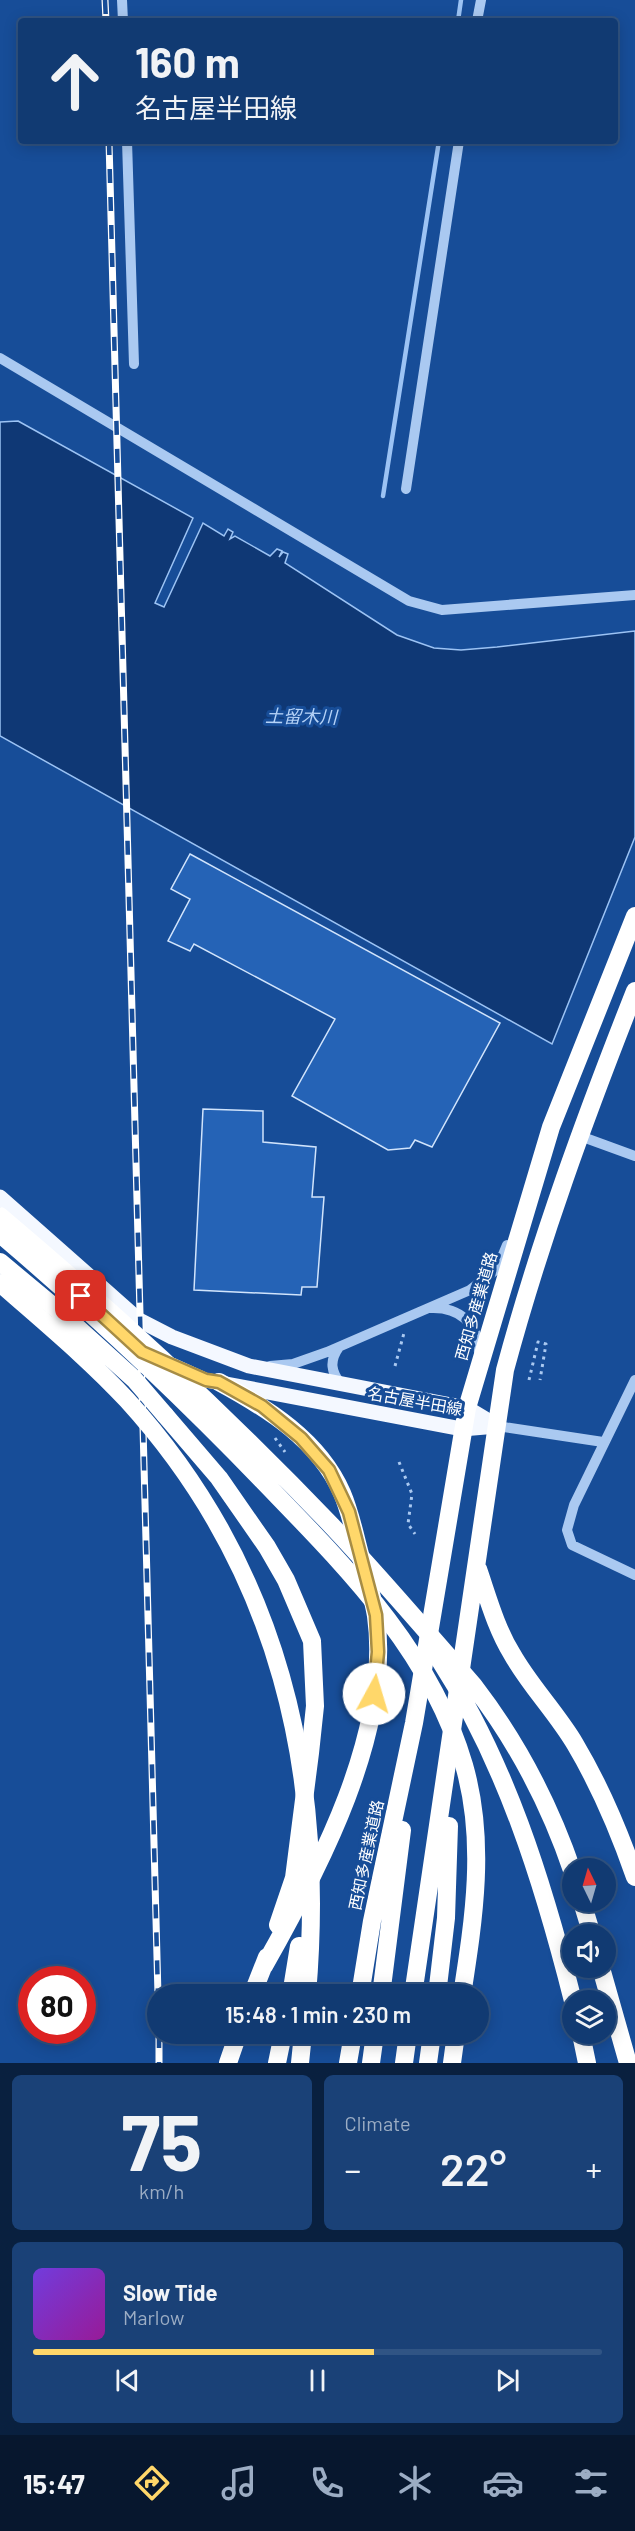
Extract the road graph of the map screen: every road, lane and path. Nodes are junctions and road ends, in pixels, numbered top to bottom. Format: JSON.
{"nodes":[{"id":1,"x":122,"y":0,"type":"edge"},
{"id":2,"x":481,"y":0,"type":"edge"},
{"id":3,"x":123,"y":18,"type":"edge"},
{"id":4,"x":478,"y":18,"type":"edge"},
{"id":5,"x":127,"y":144,"type":"edge"},
{"id":6,"x":459,"y":144,"type":"edge"},
{"id":7,"x":0,"y":358,"type":"edge"},
{"id":8,"x":134,"y":364,"type":"dead end"},
{"id":9,"x":406,"y":489,"type":"dead end"},
{"id":10,"x":635,"y":595,"type":"edge"},
{"id":11,"x":635,"y":916,"type":"edge"},
{"id":12,"x":635,"y":991,"type":"edge"},
{"id":13,"x":551,"y":1127,"type":"junction"},
{"id":14,"x":580,"y":1136,"type":"junction"},
{"id":15,"x":635,"y":1156,"type":"edge"},
{"id":16,"x":0,"y":1197,"type":"edge"},
{"id":17,"x":0,"y":1216,"type":"edge"},
{"id":18,"x":0,"y":1226,"type":"edge"},
{"id":19,"x":0,"y":1234,"type":"edge"},
{"id":20,"x":0,"y":1262,"type":"edge"},
{"id":21,"x":0,"y":1283,"type":"edge"},
{"id":22,"x":428,"y":1308,"type":"junction"},
{"id":23,"x":405,"y":1329,"type":"dead end"},
{"id":24,"x":339,"y":1347,"type":"junction"},
{"id":25,"x":479,"y":1365,"type":"junction"},
{"id":26,"x":249,"y":1366,"type":"junction"},
{"id":27,"x":395,"y":1366,"type":"dead end"},
{"id":28,"x":529,"y":1380,"type":"dead end"},
{"id":29,"x":540,"y":1380,"type":"dead end"},
{"id":30,"x":635,"y":1380,"type":"edge"},
{"id":31,"x":219,"y":1382,"type":"junction"},
{"id":32,"x":341,"y":1384,"type":"junction"},
{"id":33,"x":467,"y":1408,"type":"junction"},
{"id":34,"x":497,"y":1426,"type":"junction"},
{"id":35,"x":462,"y":1429,"type":"junction"},
{"id":36,"x":603,"y":1442,"type":"junction"},
{"id":37,"x":399,"y":1462,"type":"dead end"},
{"id":38,"x":415,"y":1534,"type":"dead end"},
{"id":39,"x":476,"y":1564,"type":"junction"},
{"id":40,"x":630,"y":1573,"type":"edge"},
{"id":41,"x":414,"y":1619,"type":"junction"},
{"id":42,"x":414,"y":1723,"type":"junction"},
{"id":43,"x":455,"y":1726,"type":"junction"},
{"id":44,"x":303,"y":1777,"type":"junction"},
{"id":45,"x":567,"y":1858,"type":"edge"},
{"id":46,"x":635,"y":1877,"type":"edge"},
{"id":47,"x":264,"y":1966,"type":"junction"},
{"id":48,"x":604,"y":1978,"type":"edge"},
{"id":49,"x":257,"y":1984,"type":"edge"},
{"id":50,"x":293,"y":1984,"type":"edge"},
{"id":51,"x":307,"y":1984,"type":"edge"},
{"id":52,"x":362,"y":1984,"type":"edge"},
{"id":53,"x":382,"y":1984,"type":"edge"},
{"id":54,"x":416,"y":1984,"type":"edge"},
{"id":55,"x":438,"y":1984,"type":"edge"},
{"id":56,"x":463,"y":1984,"type":"edge"},
{"id":57,"x":570,"y":1990,"type":"edge"},
{"id":58,"x":235,"y":2044,"type":"edge"},
{"id":59,"x":282,"y":2044,"type":"edge"},
{"id":60,"x":302,"y":2044,"type":"edge"},
{"id":61,"x":351,"y":2044,"type":"edge"},
{"id":62,"x":374,"y":2044,"type":"edge"},
{"id":63,"x":407,"y":2044,"type":"edge"},
{"id":64,"x":431,"y":2044,"type":"edge"},
{"id":65,"x":455,"y":2044,"type":"edge"},
{"id":66,"x":583,"y":2044,"type":"edge"},
{"id":67,"x":228,"y":2063,"type":"edge"},
{"id":68,"x":277,"y":2063,"type":"edge"},
{"id":69,"x":300,"y":2063,"type":"edge"},
{"id":70,"x":348,"y":2063,"type":"edge"},
{"id":71,"x":371,"y":2063,"type":"edge"},
{"id":72,"x":404,"y":2063,"type":"edge"},
{"id":73,"x":428,"y":2063,"type":"edge"},
{"id":74,"x":452,"y":2063,"type":"edge"},
{"id":75,"x":587,"y":2063,"type":"edge"},
{"id":76,"x":628,"y":2063,"type":"edge"}],
"edges":[{"from":1,"to":3,"type":"street"},
{"from":2,"to":4,"type":"street"},
{"from":5,"to":8,"type":"street"},
{"from":6,"to":9,"type":"street"},
{"from":7,"to":10,"type":"street"},
{"from":11,"to":13,"type":"highway","name":"西知多産業道路"},
{"from":12,"to":14,"type":"highway"},
{"from":13,"to":22,"type":"street"},
{"from":13,"to":25,"type":"highway","name":"西知多産業道路"},
{"from":14,"to":15,"type":"street"},
{"from":14,"to":34,"type":"highway"},
{"from":16,"to":26,"type":"main road","name":"名古屋半田線"},
{"from":17,"to":41,"type":"highway","bridge":true},
{"from":18,"to":31,"type":"main road","name":"名古屋半田線"},
{"from":19,"to":56,"type":"highway","bridge":true},
{"from":20,"to":47,"type":"highway","bridge":true},
{"from":21,"to":44,"type":"highway","bridge":true},
{"from":22,"to":24,"type":"street"},
{"from":22,"to":25,"type":"street"},
{"from":23,"to":27,"type":"path"},
{"from":24,"to":26,"type":"street"},
{"from":24,"to":32,"type":"street"},
{"from":25,"to":33,"type":"highway","name":"西知多産業道路"},
{"from":26,"to":32,"type":"main road","name":"名古屋半田線"},
{"from":28,"to":29,"type":"path"},
{"from":30,"to":36,"type":"street"},
{"from":31,"to":35,"type":"main road","name":"名古屋半田線"},
{"from":31,"to":47,"type":"highway"},
{"from":32,"to":33,"type":"main road","name":"名古屋半田線"},
{"from":33,"to":34,"type":"main road","name":"名古屋半田線"},
{"from":33,"to":35,"type":"highway","name":"西知多産業道路"},
{"from":34,"to":35,"type":"main road","name":"名古屋半田線"},
{"from":34,"to":36,"type":"street"},
{"from":34,"to":39,"type":"highway"},
{"from":35,"to":42,"type":"highway","name":"西知多産業道路"},
{"from":36,"to":40,"type":"street"},
{"from":37,"to":38,"type":"path"},
{"from":39,"to":43,"type":"highway"},
{"from":39,"to":46,"type":"highway"},
{"from":41,"to":45,"type":"highway","bridge":true},
{"from":41,"to":57,"type":"highway","bridge":true},
{"from":42,"to":52,"type":"highway","name":"西知多産業道路"},
{"from":42,"to":53,"type":"highway","name":"西知多産業道路"},
{"from":43,"to":54,"type":"highway"},
{"from":43,"to":55,"type":"highway"},
{"from":44,"to":50,"type":"highway","bridge":true},
{"from":44,"to":51,"type":"highway","bridge":true},
{"from":47,"to":49,"type":"highway"},
{"from":48,"to":76,"type":"highway"},
{"from":58,"to":67,"type":"highway"},
{"from":59,"to":68,"type":"highway"},
{"from":60,"to":69,"type":"highway"},
{"from":61,"to":70,"type":"highway"},
{"from":62,"to":71,"type":"highway"},
{"from":63,"to":72,"type":"highway"},
{"from":64,"to":73,"type":"highway"},
{"from":65,"to":74,"type":"highway"},
{"from":66,"to":75,"type":"highway"}]}
